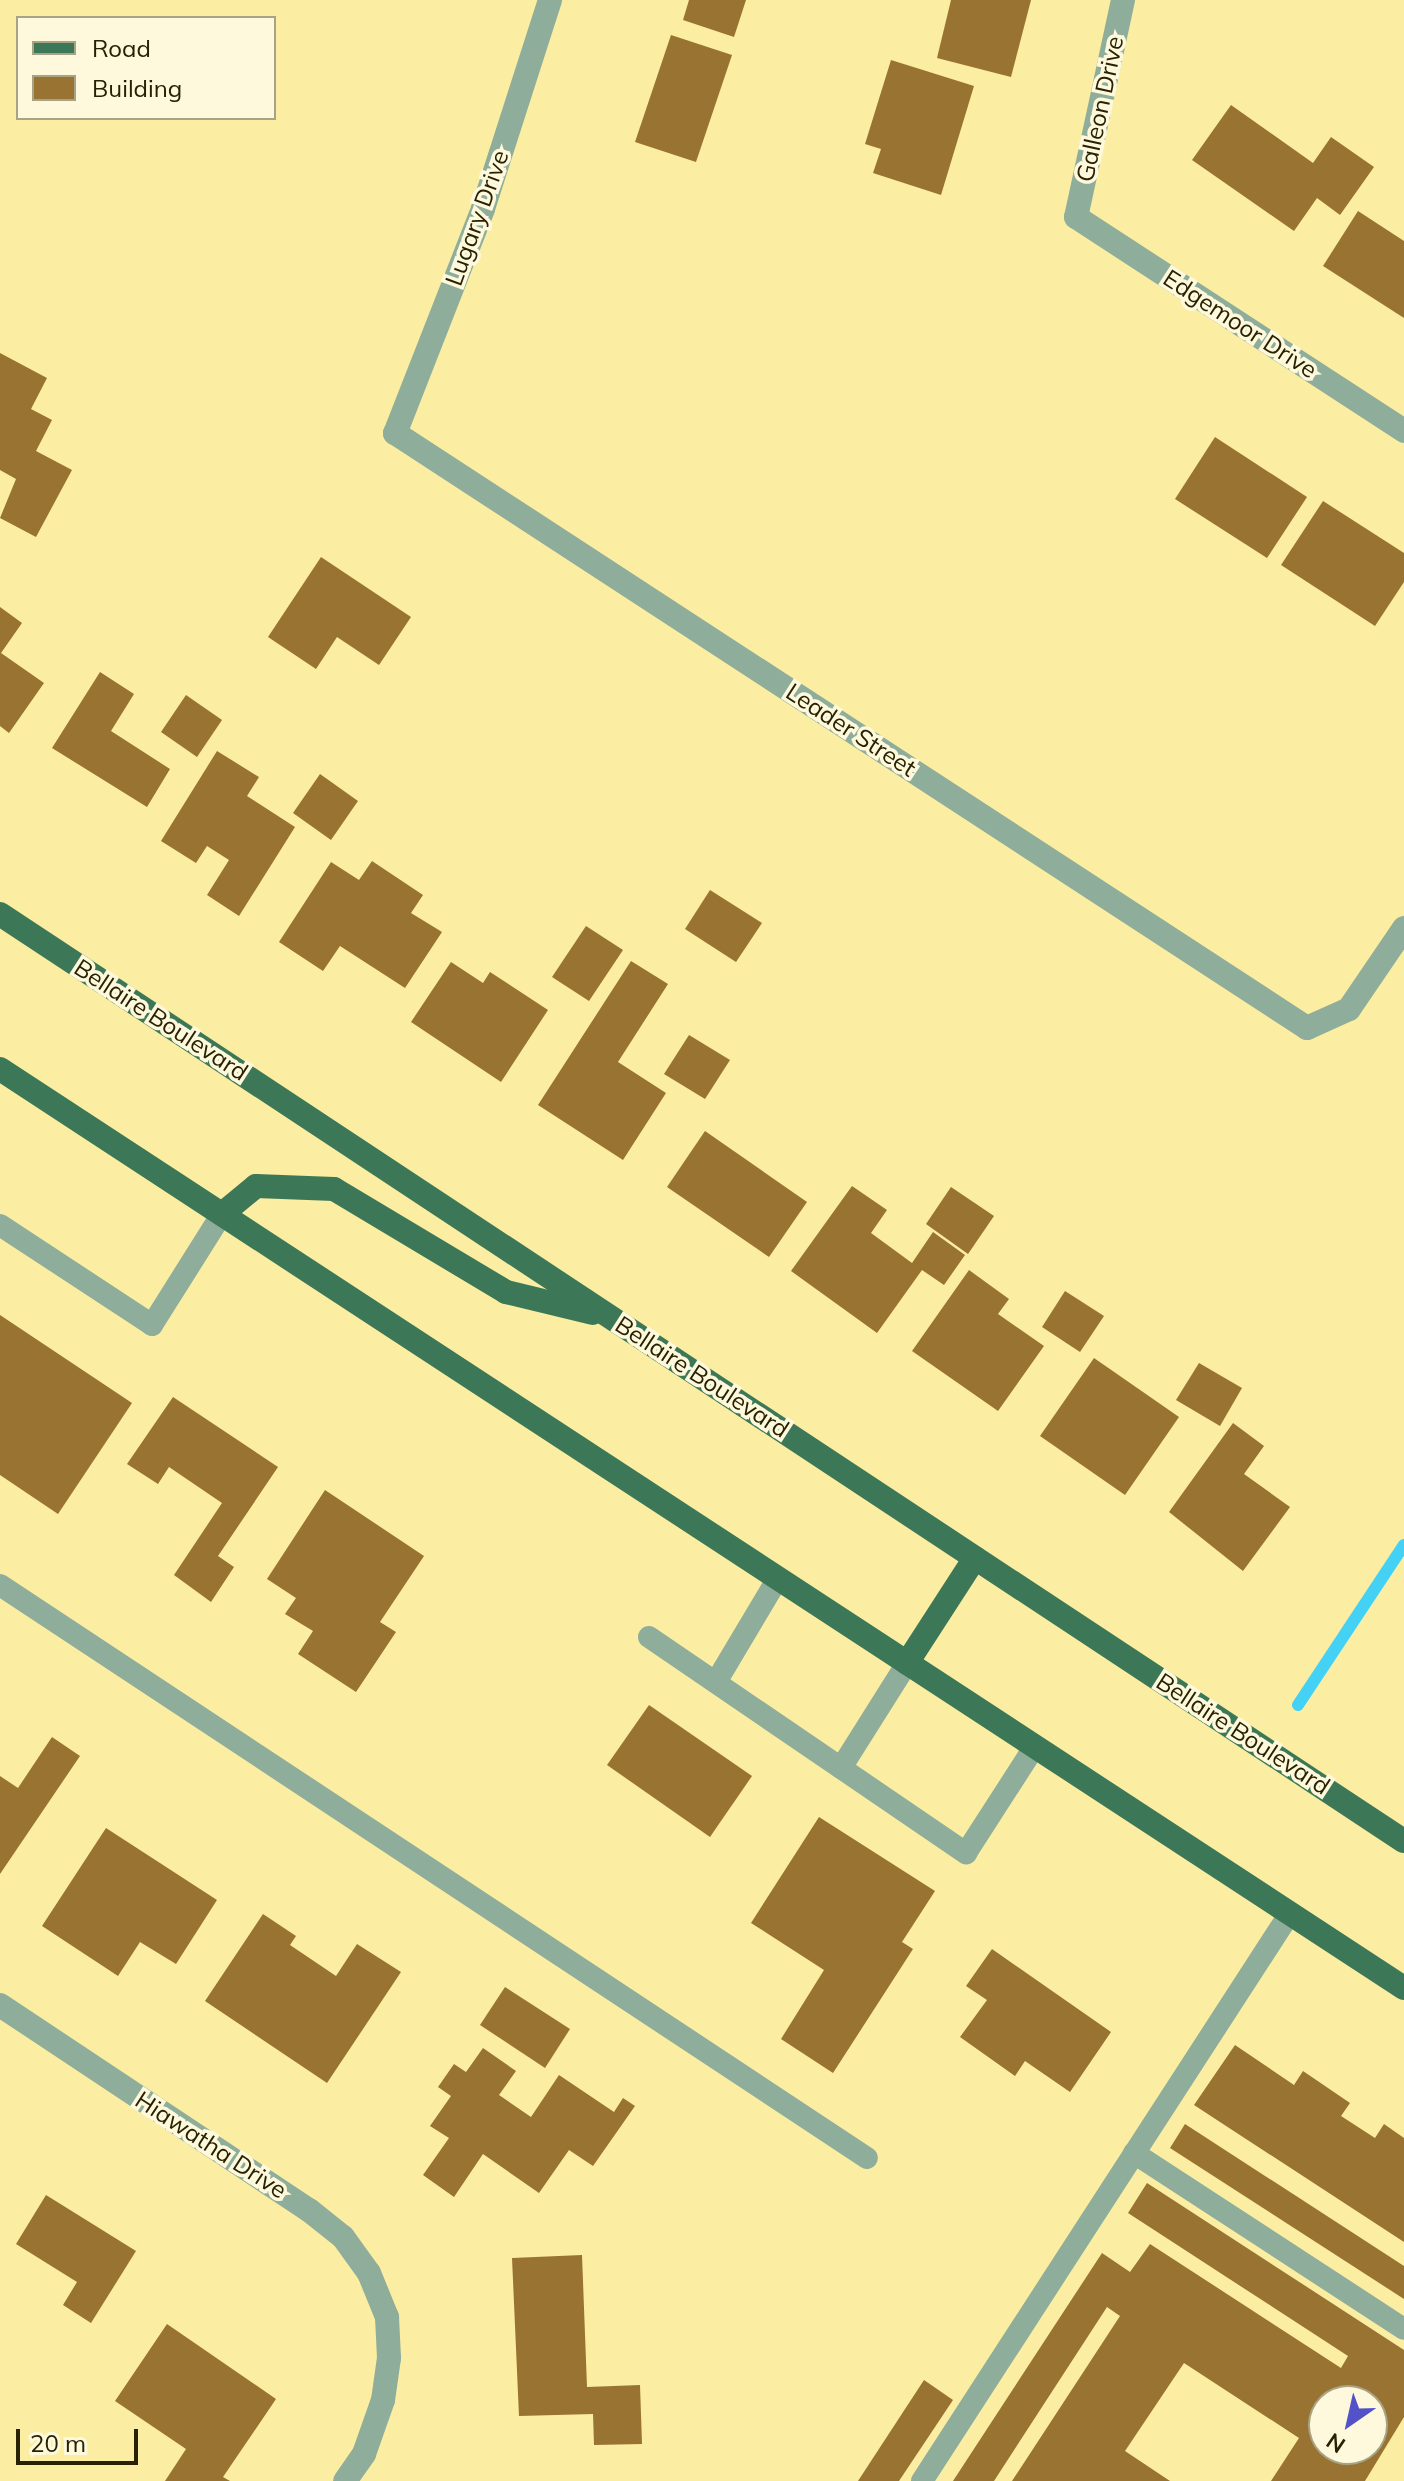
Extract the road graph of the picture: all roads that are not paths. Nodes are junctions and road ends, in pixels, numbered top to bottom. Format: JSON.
{"nodes":[{"id":1,"x":550,"y":0,"type":"edge"},
{"id":2,"x":1123,"y":0,"type":"edge"},
{"id":3,"x":1076,"y":217,"type":"joint"},
{"id":4,"x":1404,"y":431,"type":"edge"},
{"id":5,"x":395,"y":433,"type":"joint"},
{"id":6,"x":0,"y":914,"type":"edge"},
{"id":7,"x":1404,"y":928,"type":"edge"},
{"id":8,"x":0,"y":1069,"type":"edge"},
{"id":9,"x":222,"y":1214,"type":"junction"},
{"id":10,"x":0,"y":1225,"type":"edge"},
{"id":11,"x":611,"y":1317,"type":"junction"},
{"id":12,"x":975,"y":1558,"type":"junction"},
{"id":13,"x":778,"y":1578,"type":"junction"},
{"id":14,"x":0,"y":1585,"type":"edge"},
{"id":15,"x":649,"y":1637,"type":"dead end"},
{"id":16,"x":907,"y":1663,"type":"junction"},
{"id":17,"x":716,"y":1682,"type":"junction"},
{"id":18,"x":1035,"y":1746,"type":"junction"},
{"id":19,"x":841,"y":1768,"type":"junction"},
{"id":20,"x":1404,"y":1841,"type":"edge"},
{"id":21,"x":1290,"y":1913,"type":"junction"},
{"id":22,"x":1404,"y":1988,"type":"edge"},
{"id":23,"x":0,"y":2005,"type":"edge"},
{"id":24,"x":1134,"y":2153,"type":"junction"},
{"id":25,"x":867,"y":2158,"type":"dead end"},
{"id":26,"x":1404,"y":2329,"type":"edge"},
{"id":27,"x":345,"y":2481,"type":"edge"},
{"id":28,"x":922,"y":2481,"type":"edge"}],
"edges":[{"from":1,"to":5,"type":"street","name":"Lugary Drive"},
{"from":2,"to":3,"type":"street","name":"Galleon Drive"},
{"from":3,"to":4,"type":"street","name":"Edgemoor Drive"},
{"from":5,"to":7,"type":"street","name":"Leader Street"},
{"from":6,"to":11,"type":"main road","name":"Bellaire Boulevard"},
{"from":8,"to":9,"type":"main road"},
{"from":9,"to":10,"type":"lane"},
{"from":9,"to":11,"type":"main road"},
{"from":9,"to":13,"type":"main road"},
{"from":11,"to":12,"type":"main road","name":"Bellaire Boulevard"},
{"from":12,"to":16,"type":"main road"},
{"from":12,"to":20,"type":"main road","name":"Bellaire Boulevard"},
{"from":13,"to":16,"type":"main road"},
{"from":13,"to":17,"type":"lane"},
{"from":14,"to":25,"type":"lane"},
{"from":15,"to":17,"type":"lane"},
{"from":16,"to":18,"type":"main road"},
{"from":16,"to":19,"type":"lane"},
{"from":17,"to":19,"type":"lane"},
{"from":18,"to":19,"type":"lane"},
{"from":18,"to":21,"type":"main road"},
{"from":21,"to":22,"type":"main road"},
{"from":21,"to":24,"type":"lane"},
{"from":23,"to":27,"type":"street","name":"Hiawatha Drive"},
{"from":24,"to":26,"type":"lane"},
{"from":24,"to":28,"type":"lane"}]}
